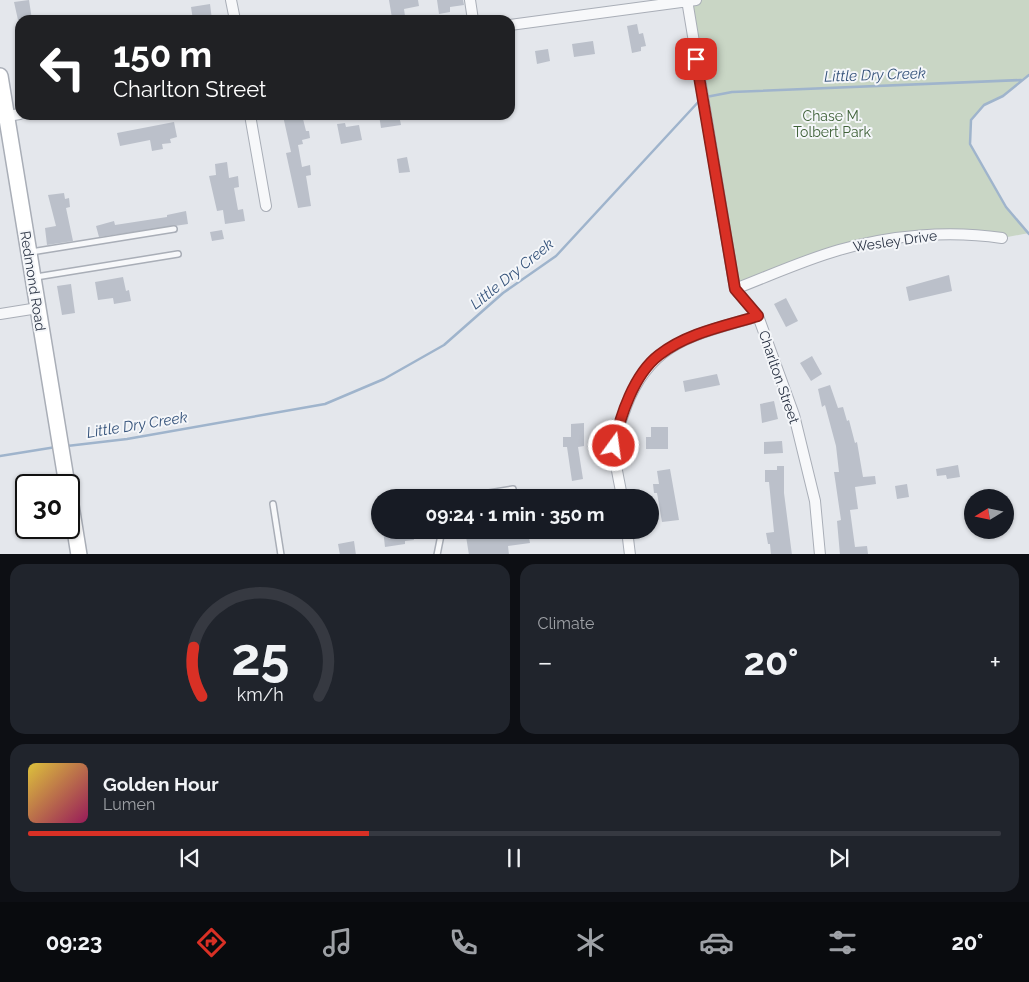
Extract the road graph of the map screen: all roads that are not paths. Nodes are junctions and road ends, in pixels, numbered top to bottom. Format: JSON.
{"nodes":[{"id":1,"x":231,"y":0,"type":"edge"},
{"id":2,"x":470,"y":0,"type":"edge"},
{"id":3,"x":690,"y":0,"type":"edge"},
{"id":4,"x":234,"y":15,"type":"edge"},
{"id":5,"x":472,"y":15,"type":"edge"},
{"id":6,"x":515,"y":24,"type":"edge"},
{"id":7,"x":0,"y":76,"type":"edge"},
{"id":8,"x":13,"y":115,"type":"edge"},
{"id":9,"x":251,"y":120,"type":"edge"},
{"id":10,"x":266,"y":206,"type":"dead end"},
{"id":11,"x":174,"y":228,"type":"dead end"},
{"id":12,"x":1002,"y":238,"type":"dead end"},
{"id":13,"x":29,"y":253,"type":"junction"},
{"id":14,"x":178,"y":254,"type":"dead end"},
{"id":15,"x":33,"y":277,"type":"junction"},
{"id":16,"x":735,"y":289,"type":"junction"},
{"id":17,"x":38,"y":308,"type":"junction"},
{"id":18,"x":0,"y":314,"type":"edge"},
{"id":19,"x":758,"y":316,"type":"junction"},
{"id":20,"x":65,"y":474,"type":"edge"},
{"id":21,"x":621,"y":489,"type":"edge"},
{"id":22,"x":273,"y":504,"type":"dead end"},
{"id":23,"x":77,"y":539,"type":"edge"},
{"id":24,"x":440,"y":539,"type":"edge"},
{"id":25,"x":628,"y":539,"type":"edge"},
{"id":26,"x":80,"y":554,"type":"edge"},
{"id":27,"x":281,"y":554,"type":"edge"},
{"id":28,"x":437,"y":554,"type":"edge"},
{"id":29,"x":630,"y":554,"type":"edge"},
{"id":30,"x":820,"y":554,"type":"edge"}],
"edges":[{"from":1,"to":4,"type":"street"},
{"from":2,"to":5,"type":"street"},
{"from":3,"to":6,"type":"street"},
{"from":3,"to":16,"type":"street"},
{"from":7,"to":8,"type":"street","name":"Redmond Road"},
{"from":8,"to":13,"type":"street","name":"Redmond Road"},
{"from":9,"to":10,"type":"street"},
{"from":11,"to":13,"type":"lane"},
{"from":12,"to":16,"type":"street","name":"Wesley Drive"},
{"from":13,"to":15,"type":"street","name":"Redmond Road"},
{"from":14,"to":15,"type":"lane"},
{"from":15,"to":17,"type":"street","name":"Redmond Road"},
{"from":16,"to":19,"type":"street","name":"Charlton Street"},
{"from":17,"to":18,"type":"street"},
{"from":17,"to":20,"type":"street","name":"Redmond Road"},
{"from":19,"to":21,"type":"street"},
{"from":19,"to":30,"type":"street","name":"Charlton Street"},
{"from":22,"to":27,"type":"lane"},
{"from":23,"to":26,"type":"street"},
{"from":24,"to":28,"type":"lane"},
{"from":25,"to":29,"type":"street"}]}
